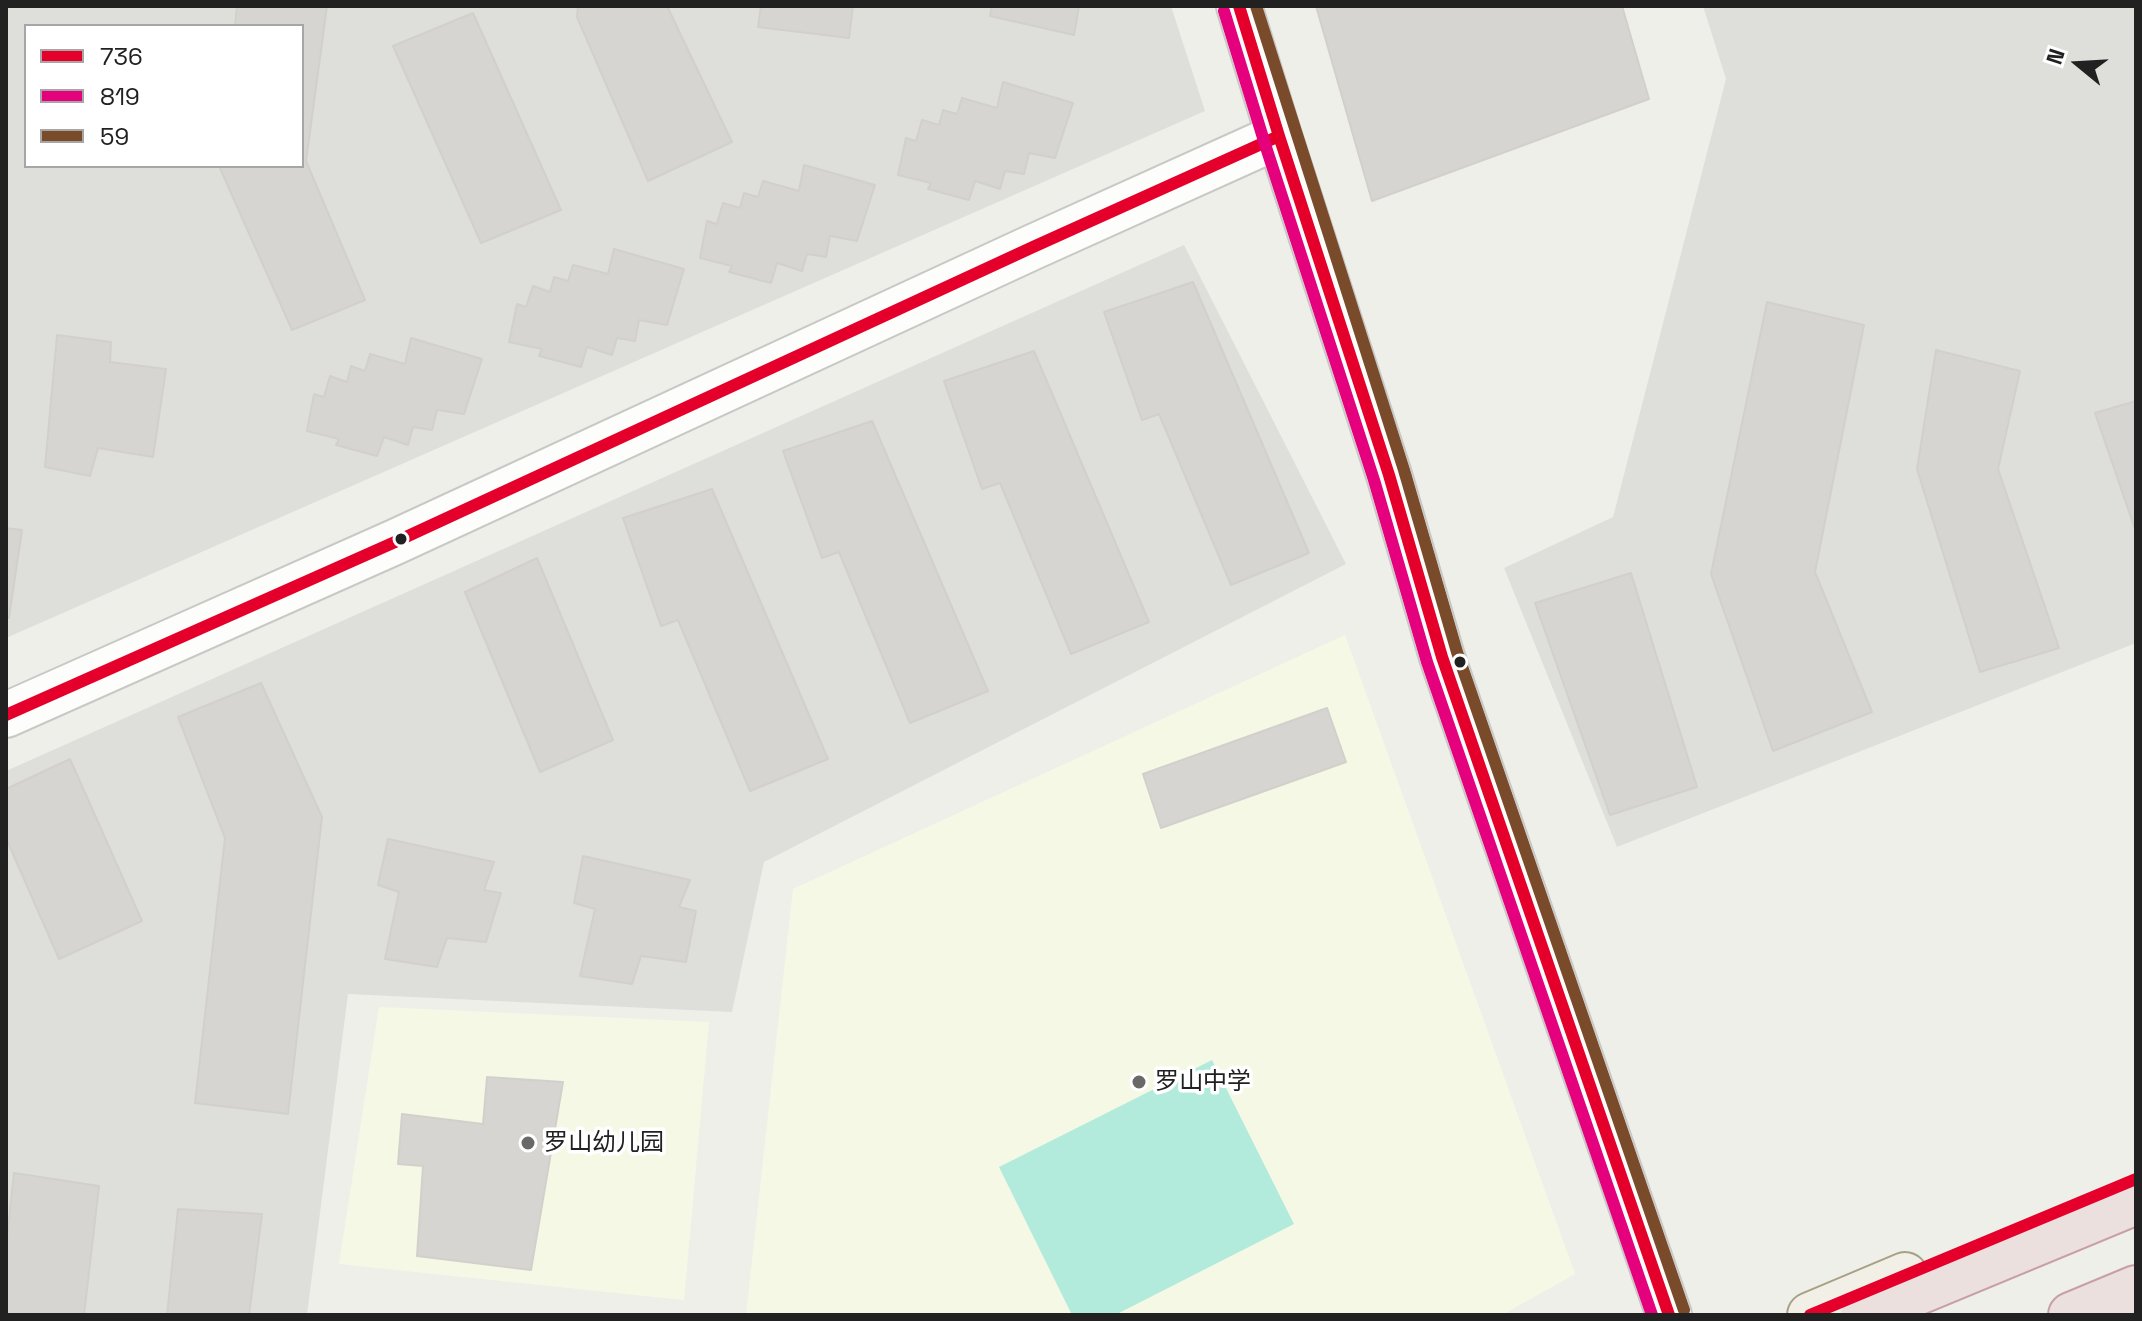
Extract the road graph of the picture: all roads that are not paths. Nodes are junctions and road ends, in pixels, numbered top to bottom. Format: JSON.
{"nodes":[{"id":1,"x":1239,"y":6,"type":"edge"},
{"id":2,"x":1279,"y":136,"type":"junction"},
{"id":3,"x":6,"y":715,"type":"edge"},
{"id":4,"x":2136,"y":1179,"type":"edge"},
{"id":5,"x":2136,"y":1202,"type":"edge"},
{"id":6,"x":2136,"y":1288,"type":"edge"},
{"id":7,"x":1669,"y":1315,"type":"edge"},
{"id":8,"x":1810,"y":1315,"type":"edge"},
{"id":9,"x":1863,"y":1315,"type":"edge"},
{"id":10,"x":2071,"y":1315,"type":"edge"}],
"edges":[{"from":1,"to":2,"type":"street"},
{"from":2,"to":3,"type":"street"},
{"from":2,"to":7,"type":"street"},
{"from":4,"to":8,"type":"main road"},
{"from":5,"to":9,"type":"highway"},
{"from":6,"to":10,"type":"highway"}]}
